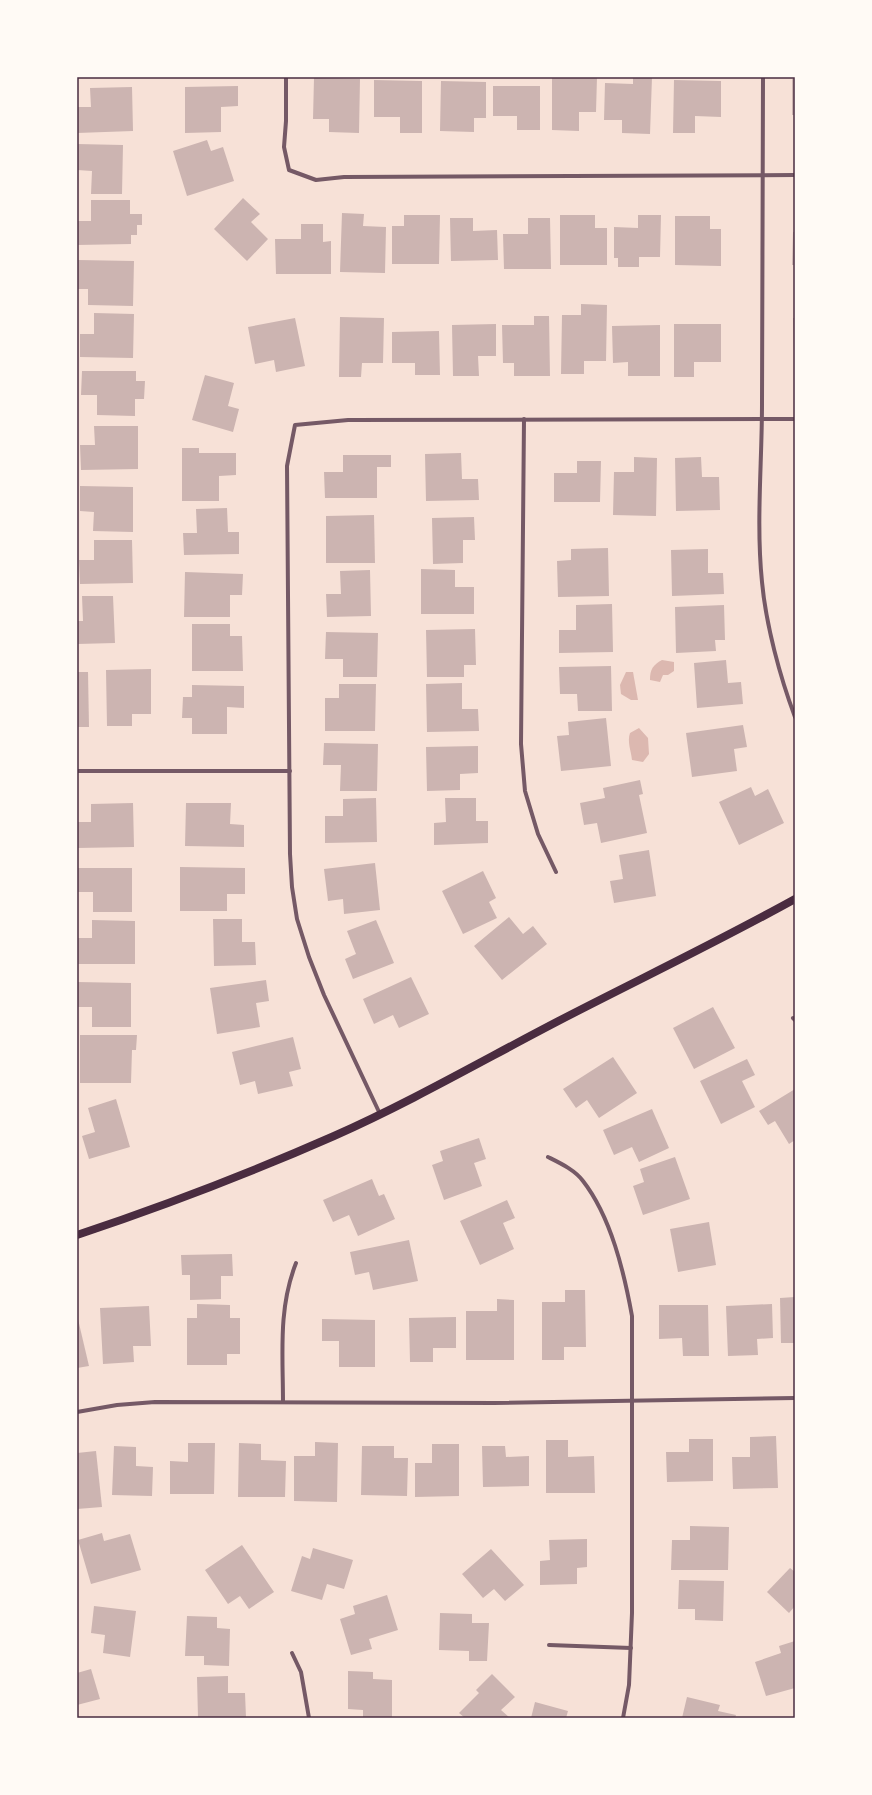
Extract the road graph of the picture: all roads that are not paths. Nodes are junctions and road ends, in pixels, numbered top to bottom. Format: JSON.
{"nodes":[{"id":1,"x":286,"y":77,"type":"edge"},
{"id":2,"x":763,"y":77,"type":"edge"},
{"id":3,"x":795,"y":175,"type":"edge"},
{"id":4,"x":763,"y":176,"type":"junction"},
{"id":5,"x":762,"y":418,"type":"junction"},
{"id":6,"x":795,"y":419,"type":"edge"},
{"id":7,"x":524,"y":420,"type":"junction"},
{"id":8,"x":795,"y":717,"type":"edge"},
{"id":9,"x":290,"y":770,"type":"junction"},
{"id":10,"x":77,"y":771,"type":"edge"},
{"id":11,"x":556,"y":872,"type":"dead end"},
{"id":12,"x":795,"y":900,"type":"edge"},
{"id":13,"x":380,"y":1114,"type":"junction"},
{"id":14,"x":548,"y":1157,"type":"dead end"},
{"id":15,"x":77,"y":1234,"type":"edge"},
{"id":16,"x":296,"y":1263,"type":"dead end"},
{"id":17,"x":795,"y":1398,"type":"edge"},
{"id":18,"x":633,"y":1400,"type":"junction"},
{"id":19,"x":283,"y":1402,"type":"junction"},
{"id":20,"x":77,"y":1412,"type":"edge"},
{"id":21,"x":548,"y":1645,"type":"dead end"},
{"id":22,"x":631,"y":1648,"type":"junction"},
{"id":23,"x":292,"y":1653,"type":"dead end"},
{"id":24,"x":310,"y":1718,"type":"edge"},
{"id":25,"x":623,"y":1718,"type":"edge"}],
"edges":[{"from":1,"to":4,"type":"street"},
{"from":2,"to":4,"type":"street"},
{"from":3,"to":4,"type":"street"},
{"from":4,"to":5,"type":"street"},
{"from":5,"to":6,"type":"street"},
{"from":5,"to":7,"type":"street"},
{"from":5,"to":8,"type":"street"},
{"from":7,"to":9,"type":"street"},
{"from":7,"to":11,"type":"street"},
{"from":9,"to":10,"type":"street"},
{"from":9,"to":13,"type":"street"},
{"from":12,"to":13,"type":"main road"},
{"from":13,"to":15,"type":"main road"},
{"from":14,"to":18,"type":"street"},
{"from":16,"to":19,"type":"street"},
{"from":17,"to":18,"type":"street"},
{"from":18,"to":19,"type":"street"},
{"from":18,"to":22,"type":"street"},
{"from":19,"to":20,"type":"street"},
{"from":21,"to":22,"type":"street"},
{"from":22,"to":25,"type":"street"},
{"from":23,"to":24,"type":"street"}]}
